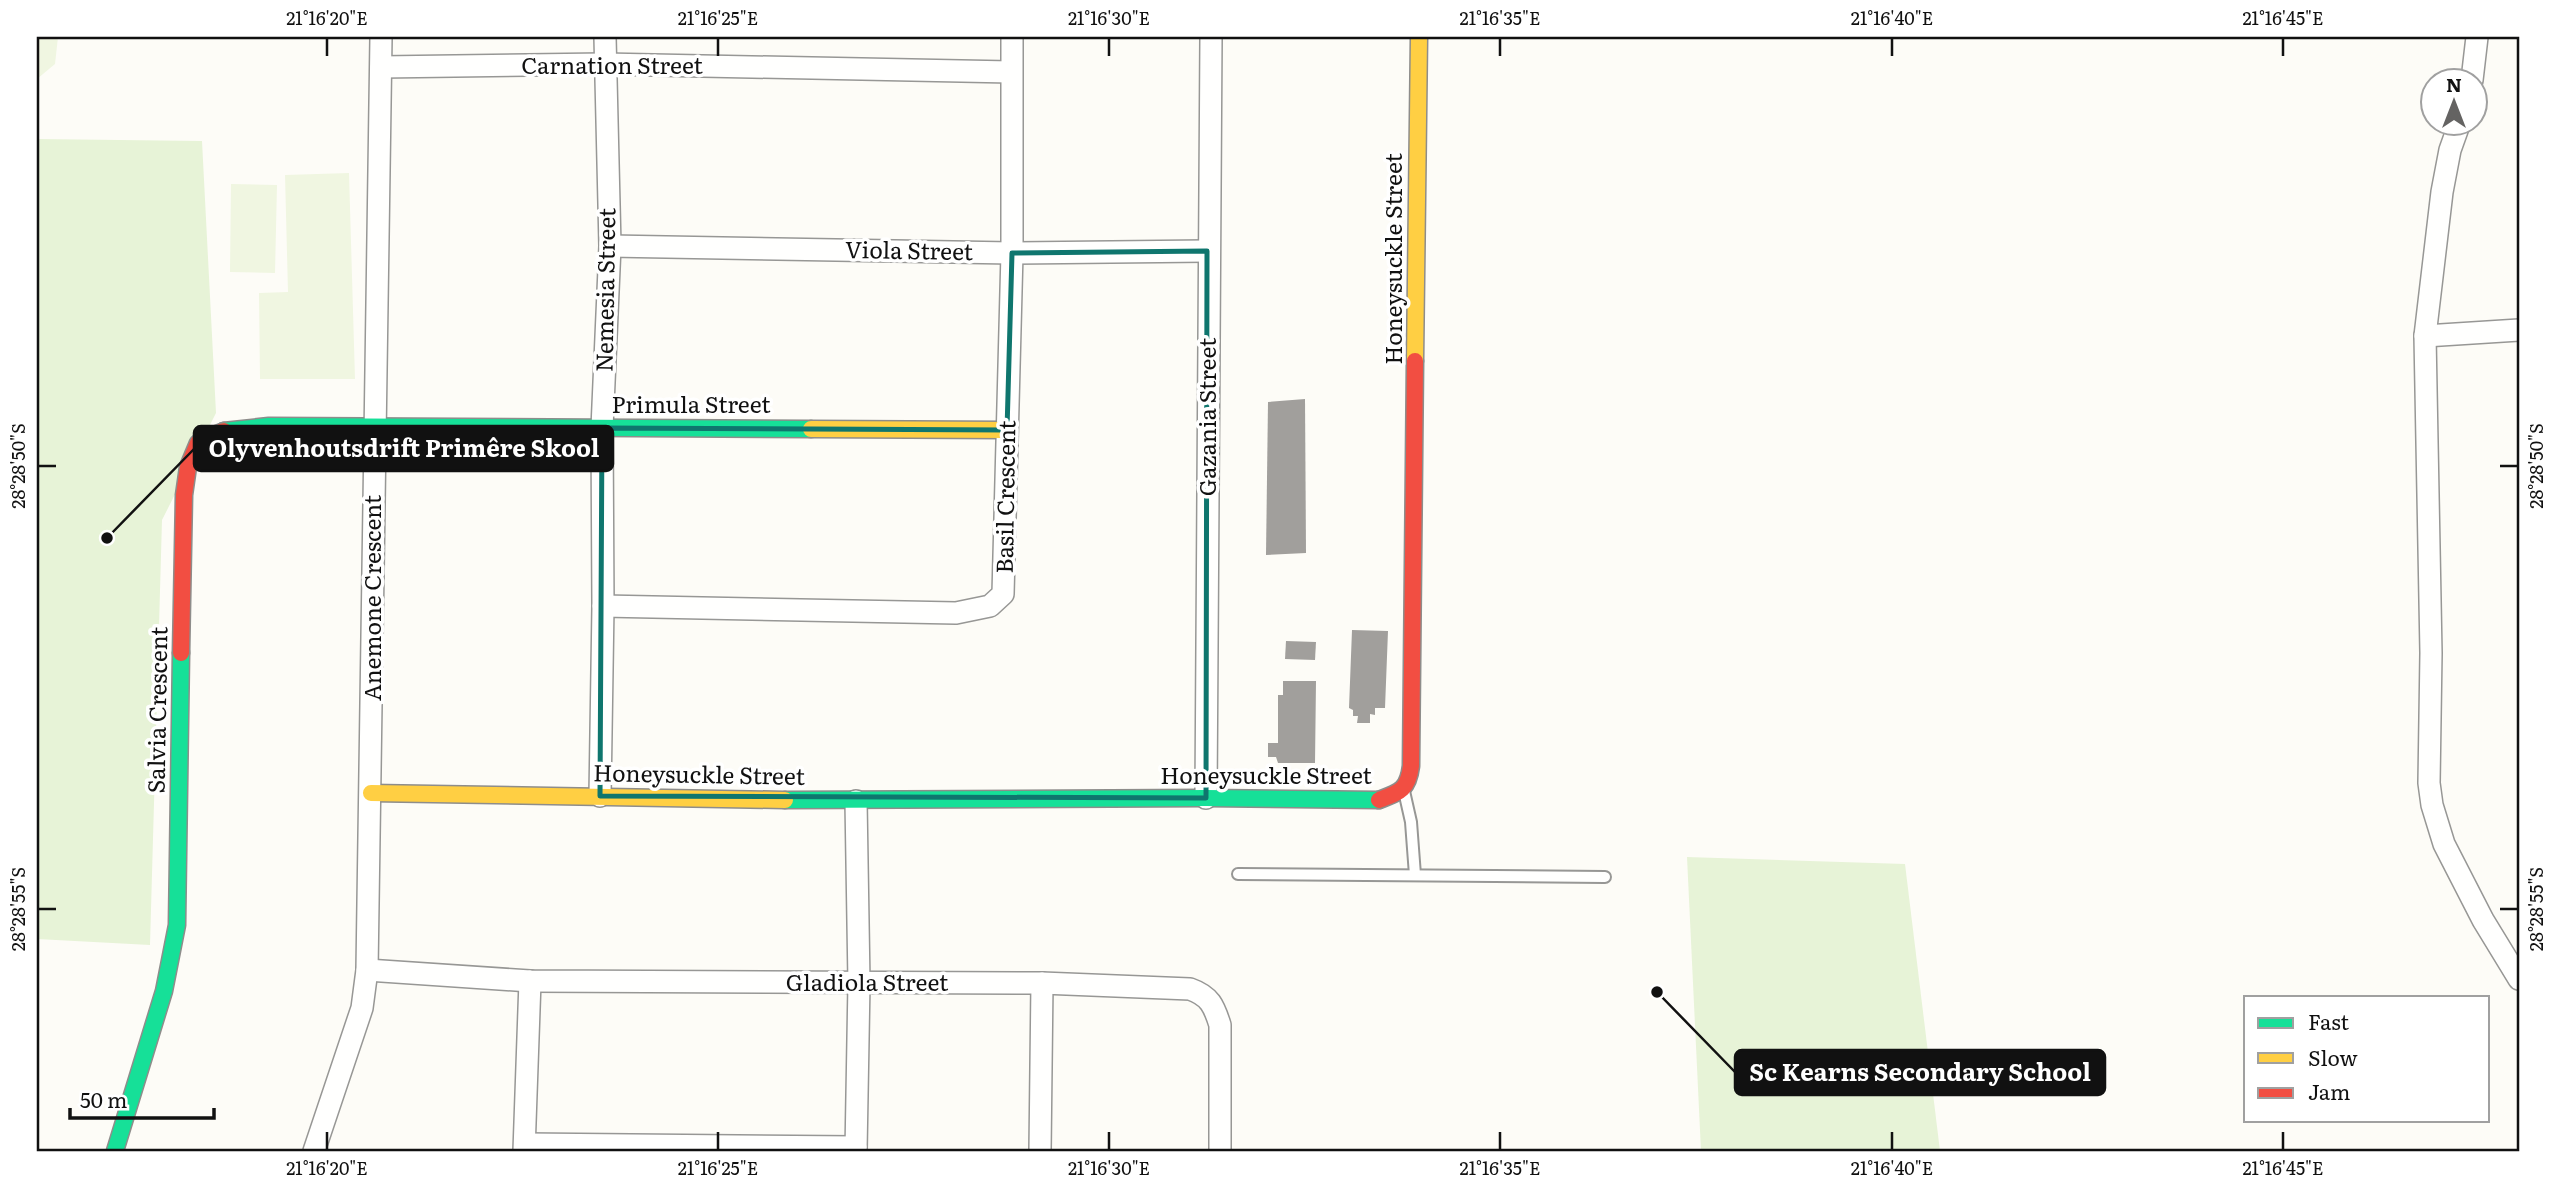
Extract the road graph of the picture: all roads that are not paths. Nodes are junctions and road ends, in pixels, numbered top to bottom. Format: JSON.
{"nodes":[{"id":1,"x":381,"y":37,"type":"edge"},
{"id":2,"x":605,"y":37,"type":"edge"},
{"id":3,"x":1012,"y":37,"type":"edge"},
{"id":4,"x":1211,"y":37,"type":"edge"},
{"id":5,"x":1419,"y":37,"type":"edge"},
{"id":6,"x":2477,"y":37,"type":"edge"},
{"id":7,"x":604,"y":64,"type":"junction"},
{"id":8,"x":381,"y":66,"type":"junction"},
{"id":9,"x":2474,"y":66,"type":"edge"},
{"id":10,"x":1011,"y":72,"type":"junction"},
{"id":11,"x":2455,"y":136,"type":"edge"},
{"id":12,"x":610,"y":246,"type":"junction"},
{"id":13,"x":1207,"y":251,"type":"junction"},
{"id":14,"x":1012,"y":253,"type":"junction"},
{"id":15,"x":2519,"y":330,"type":"edge"},
{"id":16,"x":2426,"y":336,"type":"junction"},
{"id":17,"x":374,"y":428,"type":"junction"},
{"id":18,"x":602,"y":428,"type":"junction"},
{"id":19,"x":1007,"y":430,"type":"junction"},
{"id":20,"x":603,"y":607,"type":"junction"},
{"id":21,"x":1404,"y":788,"type":"junction"},
{"id":22,"x":372,"y":793,"type":"junction"},
{"id":23,"x":600,"y":796,"type":"junction"},
{"id":24,"x":1206,"y":798,"type":"junction"},
{"id":25,"x":856,"y":801,"type":"junction"},
{"id":26,"x":1238,"y":874,"type":"dead end"},
{"id":27,"x":1415,"y":875,"type":"junction"},
{"id":28,"x":1605,"y":877,"type":"dead end"},
{"id":29,"x":367,"y":970,"type":"junction"},
{"id":30,"x":2519,"y":979,"type":"edge"},
{"id":31,"x":530,"y":981,"type":"junction"},
{"id":32,"x":859,"y":983,"type":"junction"},
{"id":33,"x":1042,"y":983,"type":"junction"},
{"id":34,"x":524,"y":1148,"type":"edge"},
{"id":35,"x":856,"y":1149,"type":"edge"},
{"id":36,"x":115,"y":1151,"type":"edge"},
{"id":37,"x":314,"y":1151,"type":"edge"},
{"id":38,"x":1040,"y":1151,"type":"edge"},
{"id":39,"x":1220,"y":1151,"type":"edge"}],
"edges":[{"from":1,"to":8,"type":"street","name":"Anemone Crescent"},
{"from":2,"to":7,"type":"street","name":"Nemesia Street"},
{"from":3,"to":10,"type":"street","name":"Basil Crescent"},
{"from":4,"to":13,"type":"street","name":"Gazania Street"},
{"from":5,"to":21,"type":"street","name":"Honeysuckle Street"},
{"from":6,"to":9,"type":"street"},
{"from":7,"to":8,"type":"street","name":"Carnation Street"},
{"from":7,"to":10,"type":"street","name":"Carnation Street"},
{"from":7,"to":12,"type":"street","name":"Nemesia Street"},
{"from":8,"to":17,"type":"street","name":"Anemone Crescent"},
{"from":10,"to":14,"type":"street","name":"Basil Crescent"},
{"from":11,"to":16,"type":"street"},
{"from":12,"to":14,"type":"street","name":"Viola Street"},
{"from":12,"to":18,"type":"street","name":"Nemesia Street"},
{"from":13,"to":14,"type":"street","name":"Viola Street"},
{"from":13,"to":24,"type":"street","name":"Gazania Street"},
{"from":14,"to":19,"type":"street","name":"Basil Crescent"},
{"from":15,"to":16,"type":"street"},
{"from":16,"to":30,"type":"street"},
{"from":17,"to":18,"type":"street","name":"Primula Street"},
{"from":17,"to":22,"type":"street","name":"Anemone Crescent"},
{"from":17,"to":36,"type":"street","name":"Salvia Crescent"},
{"from":18,"to":19,"type":"street","name":"Primula Street"},
{"from":18,"to":20,"type":"street","name":"Nemesia Street"},
{"from":19,"to":20,"type":"street","name":"Basil Crescent"},
{"from":20,"to":23,"type":"street","name":"Nemesia Street"},
{"from":21,"to":24,"type":"street","name":"Honeysuckle Street"},
{"from":21,"to":27,"type":"lane"},
{"from":22,"to":23,"type":"street","name":"Honeysuckle Street"},
{"from":22,"to":29,"type":"street","name":"Anemone Crescent"},
{"from":23,"to":25,"type":"street","name":"Honeysuckle Street"},
{"from":24,"to":25,"type":"street","name":"Honeysuckle Street"},
{"from":25,"to":32,"type":"street"},
{"from":26,"to":27,"type":"lane"},
{"from":27,"to":28,"type":"lane"},
{"from":29,"to":31,"type":"street","name":"Gladiola Street"},
{"from":29,"to":37,"type":"street","name":"Anemone Crescent"},
{"from":31,"to":32,"type":"street","name":"Gladiola Street"},
{"from":31,"to":34,"type":"street"},
{"from":32,"to":33,"type":"street","name":"Gladiola Street"},
{"from":32,"to":35,"type":"street"},
{"from":33,"to":38,"type":"street"},
{"from":33,"to":39,"type":"street","name":"Gladiola Street"},
{"from":34,"to":35,"type":"street"}]}
